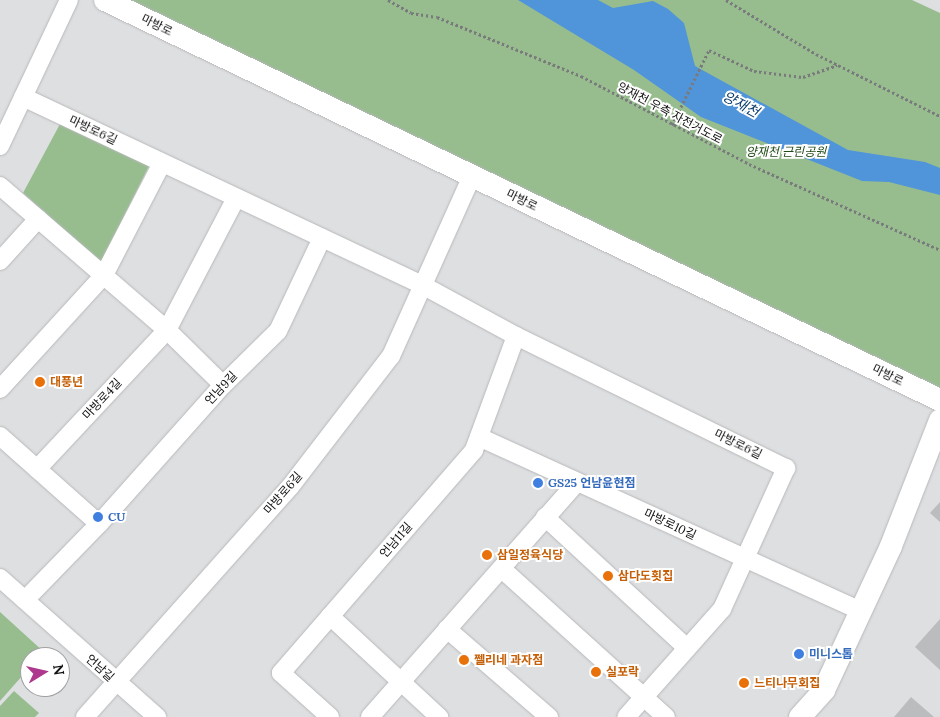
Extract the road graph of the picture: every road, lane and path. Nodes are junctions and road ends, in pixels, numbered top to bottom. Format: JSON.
{"nodes":[{"id":1,"x":69,"y":0,"type":"edge"},
{"id":2,"x":105,"y":0,"type":"edge"},
{"id":3,"x":388,"y":0,"type":"edge"},
{"id":4,"x":726,"y":0,"type":"edge"},
{"id":5,"x":838,"y":65,"type":"junction"},
{"id":6,"x":23,"y":97,"type":"junction"},
{"id":7,"x":940,"y":116,"type":"edge"},
{"id":8,"x":672,"y":125,"type":"junction"},
{"id":9,"x":0,"y":146,"type":"edge"},
{"id":10,"x":162,"y":163,"type":"junction"},
{"id":11,"x":472,"y":176,"type":"junction"},
{"id":12,"x":0,"y":186,"type":"edge"},
{"id":13,"x":236,"y":198,"type":"junction"},
{"id":14,"x":38,"y":219,"type":"junction"},
{"id":15,"x":322,"y":238,"type":"junction"},
{"id":16,"x":940,"y":250,"type":"edge"},
{"id":17,"x":0,"y":261,"type":"edge"},
{"id":18,"x":104,"y":275,"type":"junction"},
{"id":19,"x":422,"y":285,"type":"junction"},
{"id":20,"x":167,"y":330,"type":"junction"},
{"id":21,"x":516,"y":336,"type":"junction"},
{"id":22,"x":223,"y":385,"type":"junction"},
{"id":23,"x":0,"y":389,"type":"edge"},
{"id":24,"x":940,"y":400,"type":"edge"},
{"id":25,"x":940,"y":420,"type":"edge"},
{"id":26,"x":0,"y":436,"type":"edge"},
{"id":27,"x":479,"y":437,"type":"junction"},
{"id":28,"x":37,"y":469,"type":"junction"},
{"id":29,"x":577,"y":482,"type":"junction"},
{"id":30,"x":545,"y":517,"type":"junction"},
{"id":31,"x":99,"y":524,"type":"junction"},
{"id":32,"x":745,"y":558,"type":"junction"},
{"id":33,"x":502,"y":569,"type":"junction"},
{"id":34,"x":0,"y":578,"type":"edge"},
{"id":35,"x":25,"y":600,"type":"junction"},
{"id":36,"x":861,"y":611,"type":"junction"},
{"id":37,"x":330,"y":616,"type":"junction"},
{"id":38,"x":446,"y":629,"type":"junction"},
{"id":39,"x":687,"y":648,"type":"junction"},
{"id":40,"x":400,"y":681,"type":"junction"},
{"id":41,"x":116,"y":682,"type":"junction"},
{"id":42,"x":645,"y":696,"type":"junction"},
{"id":43,"x":85,"y":717,"type":"edge"},
{"id":44,"x":157,"y":717,"type":"edge"},
{"id":45,"x":330,"y":717,"type":"edge"},
{"id":46,"x":370,"y":717,"type":"edge"},
{"id":47,"x":439,"y":717,"type":"edge"},
{"id":48,"x":549,"y":717,"type":"edge"},
{"id":49,"x":626,"y":717,"type":"edge"},
{"id":50,"x":666,"y":717,"type":"edge"},
{"id":51,"x":800,"y":717,"type":"edge"}],
"edges":[{"from":1,"to":6,"type":"street"},
{"from":2,"to":11,"type":"street","name":"마방로"},
{"from":3,"to":8,"type":"path","name":"양재천 우측 자전거도로"},
{"from":4,"to":5,"type":"path"},
{"from":5,"to":7,"type":"path"},
{"from":5,"to":8,"type":"path"},
{"from":6,"to":9,"type":"street"},
{"from":6,"to":10,"type":"street","name":"마방로6길"},
{"from":8,"to":16,"type":"path","name":"양재천 우측 자전거도로"},
{"from":10,"to":13,"type":"street","name":"마방로6길"},
{"from":10,"to":18,"type":"street"},
{"from":11,"to":19,"type":"street","name":"마방로6길"},
{"from":11,"to":24,"type":"street","name":"마방로"},
{"from":12,"to":14,"type":"street"},
{"from":13,"to":15,"type":"street","name":"마방로6길"},
{"from":13,"to":20,"type":"street"},
{"from":14,"to":17,"type":"street"},
{"from":14,"to":18,"type":"street"},
{"from":15,"to":19,"type":"street","name":"마방로6길"},
{"from":15,"to":22,"type":"street","name":"언남9길"},
{"from":18,"to":20,"type":"street"},
{"from":18,"to":23,"type":"street"},
{"from":19,"to":21,"type":"street","name":"마방로6길"},
{"from":19,"to":41,"type":"street","name":"마방로6길"},
{"from":20,"to":22,"type":"street"},
{"from":20,"to":28,"type":"street","name":"마방로4길"},
{"from":21,"to":27,"type":"street","name":"언남11길"},
{"from":21,"to":32,"type":"street","name":"마방로6길"},
{"from":22,"to":31,"type":"street","name":"언남9길"},
{"from":25,"to":36,"type":"street"},
{"from":26,"to":28,"type":"street"},
{"from":27,"to":29,"type":"street","name":"마방로10길"},
{"from":27,"to":37,"type":"street","name":"언남11길"},
{"from":28,"to":31,"type":"street"},
{"from":29,"to":30,"type":"street"},
{"from":29,"to":32,"type":"street","name":"마방로10길"},
{"from":30,"to":33,"type":"street"},
{"from":30,"to":39,"type":"street"},
{"from":31,"to":35,"type":"street","name":"언남9길"},
{"from":32,"to":36,"type":"street","name":"마방로10길"},
{"from":32,"to":39,"type":"street","name":"마방로6길"},
{"from":33,"to":38,"type":"street"},
{"from":33,"to":42,"type":"street"},
{"from":34,"to":35,"type":"street","name":"언남길"},
{"from":35,"to":41,"type":"street","name":"언남길"},
{"from":36,"to":51,"type":"street"},
{"from":37,"to":40,"type":"street"},
{"from":37,"to":45,"type":"street","name":"언남11길"},
{"from":38,"to":40,"type":"street"},
{"from":38,"to":48,"type":"street"},
{"from":39,"to":42,"type":"street","name":"마방로6길"},
{"from":40,"to":46,"type":"street"},
{"from":40,"to":47,"type":"street"},
{"from":41,"to":43,"type":"street","name":"마방로6길"},
{"from":41,"to":44,"type":"street","name":"언남길"},
{"from":42,"to":49,"type":"street","name":"마방로6길"},
{"from":42,"to":50,"type":"street"}]}
